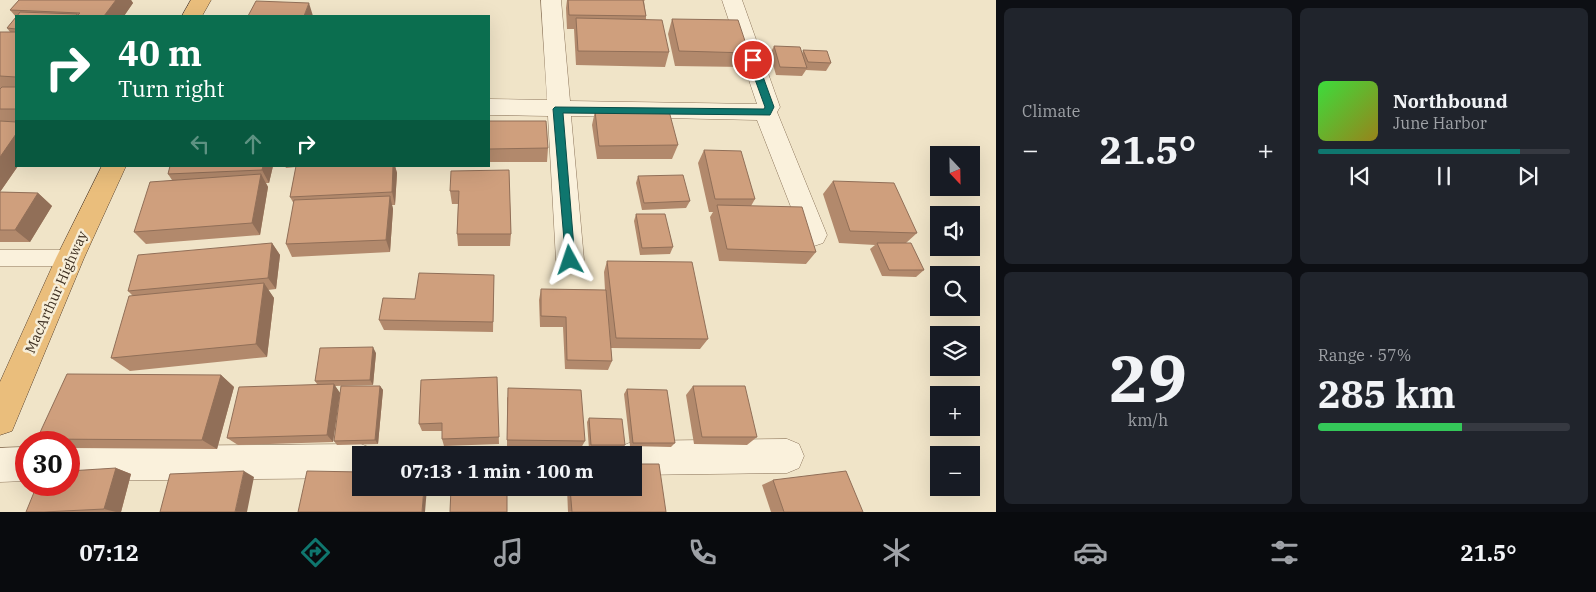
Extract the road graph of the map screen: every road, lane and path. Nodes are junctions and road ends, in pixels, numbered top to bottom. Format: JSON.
{"nodes":[{"id":1,"x":201,"y":0,"type":"edge"},
{"id":2,"x":551,"y":0,"type":"edge"},
{"id":3,"x":732,"y":0,"type":"edge"},
{"id":4,"x":193,"y":15,"type":"edge"},
{"id":5,"x":490,"y":107,"type":"edge"},
{"id":6,"x":558,"y":109,"type":"junction"},
{"id":7,"x":766,"y":112,"type":"junction"},
{"id":8,"x":114,"y":167,"type":"edge"},
{"id":9,"x":814,"y":235,"type":"dead end"},
{"id":10,"x":0,"y":258,"type":"edge"},
{"id":11,"x":70,"y":258,"type":"junction"},
{"id":12,"x":570,"y":260,"type":"dead end"},
{"id":13,"x":0,"y":420,"type":"edge"},
{"id":14,"x":787,"y":456,"type":"dead end"},
{"id":15,"x":642,"y":458,"type":"edge"},
{"id":16,"x":352,"y":461,"type":"edge"},
{"id":17,"x":15,"y":464,"type":"edge"},
{"id":18,"x":80,"y":464,"type":"edge"},
{"id":19,"x":0,"y":465,"type":"edge"}],
"edges":[{"from":1,"to":4,"type":"highway"},
{"from":2,"to":6,"type":"street"},
{"from":3,"to":7,"type":"street"},
{"from":5,"to":6,"type":"street"},
{"from":6,"to":7,"type":"street"},
{"from":6,"to":12,"type":"street"},
{"from":7,"to":9,"type":"street"},
{"from":8,"to":11,"type":"highway","name":"MacArthur Highway"},
{"from":10,"to":11,"type":"lane"},
{"from":11,"to":13,"type":"highway","name":"MacArthur Highway"},
{"from":14,"to":15,"type":"street"},
{"from":16,"to":18,"type":"street"},
{"from":17,"to":19,"type":"street"}]}
